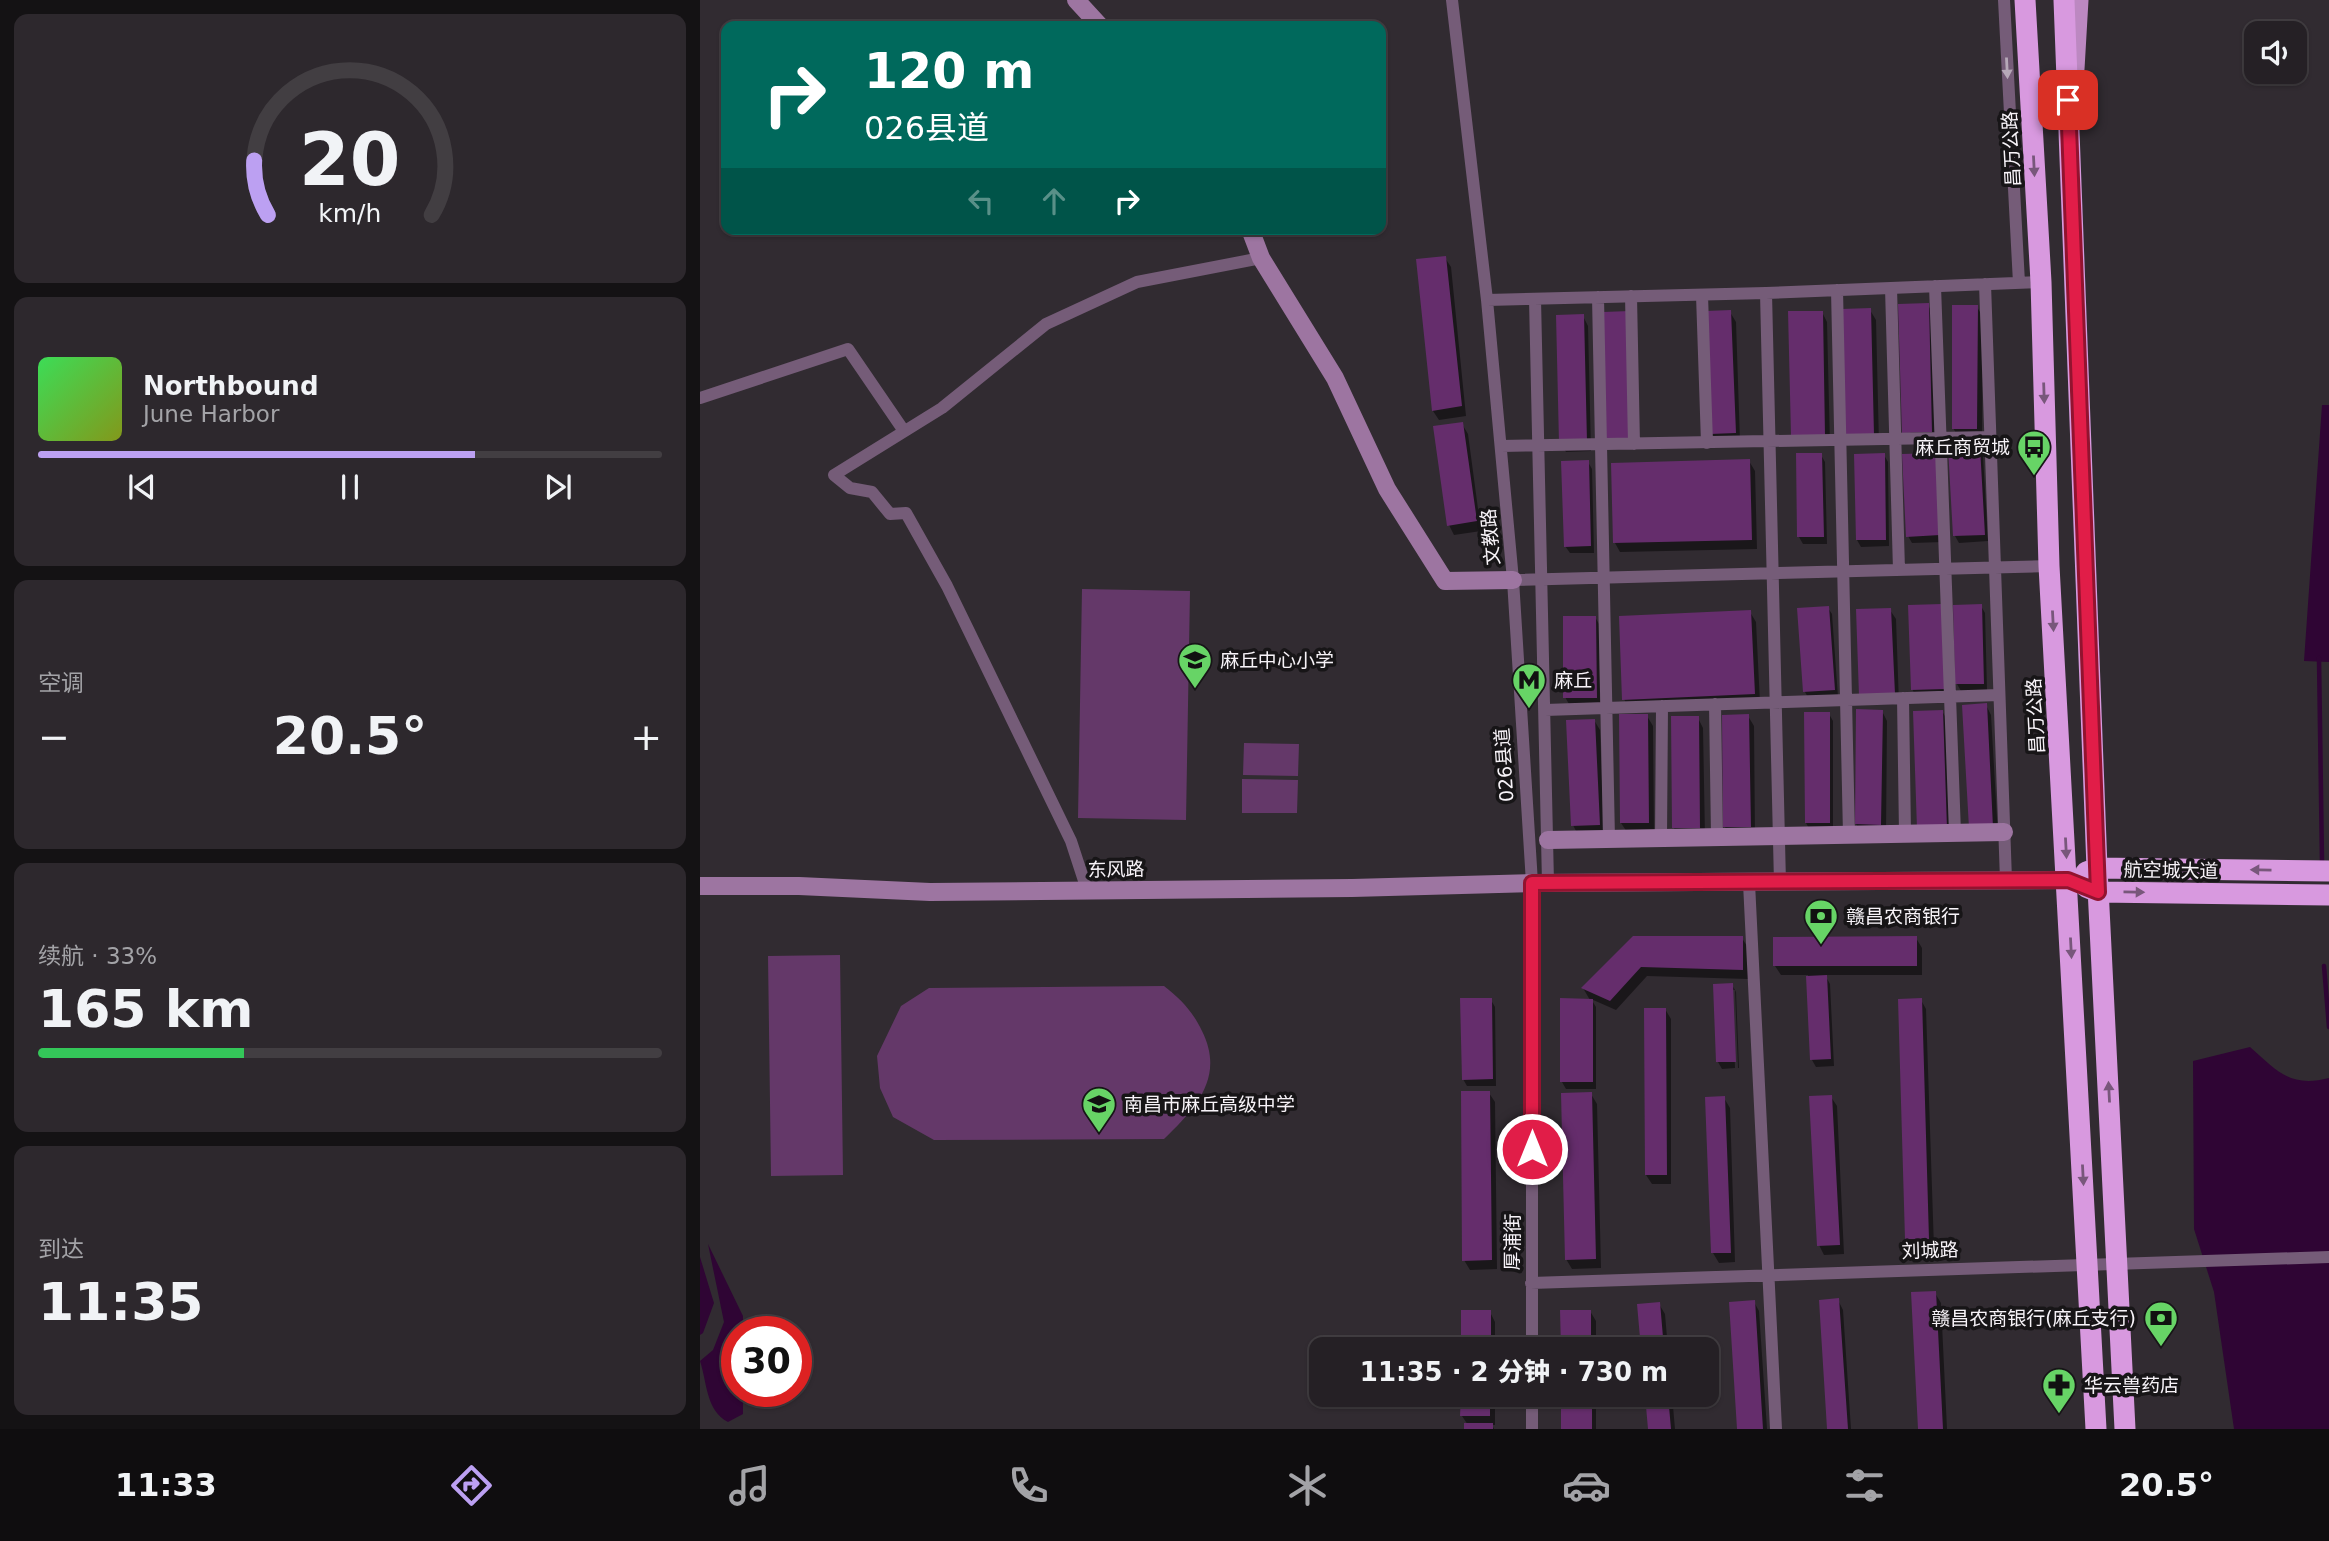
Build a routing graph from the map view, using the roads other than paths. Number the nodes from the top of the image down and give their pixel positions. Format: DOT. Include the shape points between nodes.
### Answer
graph roads {
  1 [pos="1076,0"];
  2 [pos="1452,0"];
  3 [pos="2004,0"];
  4 [pos="2025,0"];
  5 [pos="2064,0"];
  6 [pos="2079,0"];
  7 [pos="2088,0"];
  8 [pos="1095,21"];
  9 [pos="2074,77"];
  10 [pos="2070,150"];
  11 [pos="1252,235"];
  12 [pos="1261,258"];
  13 [pos="2030,282"];
  14 [pos="1985,284"];
  15 [pos="1935,286"];
  16 [pos="1891,288"];
  17 [pos="1837,290"];
  18 [pos="1766,293"];
  19 [pos="1702,295"];
  20 [pos="1631,296"];
  21 [pos="1598,297"];
  22 [pos="1535,299"];
  23 [pos="1487,300"];
  24 [pos="700,398"];
  25 [pos="904,431"];
  26 [pos="1990,437"];
  27 [pos="1941,438"];
  28 [pos="1895,439"];
  29 [pos="1840,440"];
  30 [pos="1770,441"];
  31 [pos="1707,443"];
  32 [pos="1601,444"];
  33 [pos="1634,444"];
  34 [pos="1501,446"];
  35 [pos="1539,446"];
  36 [pos="2049,566"];
  37 [pos="1995,568"];
  38 [pos="1945,569"];
  39 [pos="1899,570"];
  40 [pos="1843,572"];
  41 [pos="1774,574"];
  42 [pos="1604,578"];
  43 [pos="1542,579"];
  44 [pos="1513,580"];
  45 [pos="1999,695"];
  46 [pos="1950,697"];
  47 [pos="1903,698"];
  48 [pos="1846,700"];
  49 [pos="1776,702"];
  50 [pos="1715,704"];
  51 [pos="1662,706"];
  52 [pos="1607,708"];
  53 [pos="1545,710"];
  54 [pos="2004,832"];
  55 [pos="1955,833"];
  56 [pos="1905,834"];
  57 [pos="1849,835"];
  58 [pos="1779,836"];
  59 [pos="1717,837"];
  60 [pos="1661,838"];
  61 [pos="1609,839"];
  62 [pos="1548,840"];
  63 [pos="2097,867"];
  64 [pos="2329,871"];
  65 [pos="2006,880"];
  66 [pos="2068,880"];
  67 [pos="1540,883"];
  68 [pos="1749,883"];
  69 [pos="1780,883"];
  70 [pos="700,886"];
  71 [pos="1087,890"];
  72 [pos="2098,892"];
  73 [pos="2329,895"];
  74 [pos="2329,1257"];
  75 [pos="2117,1264"];
  76 [pos="2088,1265"];
  77 [pos="1769,1275"];
  78 [pos="1531,1283"];
  79 [pos="1532,1337"];
  80 [pos="1532,1407"];
  81 [pos="1532,1429"];
  82 [pos="1776,1429"];
  83 [pos="2096,1429"];
  84 [pos="2125,1429"];
  1 -- 8 [label="main road"];
  2 -- 23 [label="street, 文教路"];
  3 -- 13 [label="street, one-way"];
  4 -- 13 [label="highway, 昌万公路, one-way"];
  5 -- 10 [label="highway"];
  6 -- 9 [label="main road"];
  7 -- 9 [label="street"];
  9 -- 10 [label="main road"];
  10 -- 63 [label="highway"];
  11 -- 12 [label="main road"];
  12 -- 25 [label="street" via="1136,282 1046,324 942,408"];
  12 -- 44 [label="main road" via="1335,378 1387,489 1446,581"];
  13 -- 14 [label="street"];
  13 -- 36 [label="highway, 昌万公路, one-way"];
  14 -- 15 [label="street"];
  14 -- 26 [label="street"];
  15 -- 16 [label="street"];
  15 -- 27 [label="street"];
  16 -- 17 [label="street"];
  16 -- 28 [label="street"];
  17 -- 18 [label="street"];
  17 -- 29 [label="street"];
  18 -- 19 [label="street"];
  18 -- 30 [label="street"];
  19 -- 20 [label="street"];
  19 -- 31 [label="street"];
  20 -- 21 [label="street"];
  20 -- 33 [label="street"];
  21 -- 22 [label="street"];
  21 -- 32 [label="street"];
  22 -- 23 [label="street"];
  22 -- 35 [label="street"];
  23 -- 34 [label="street, 文教路"];
  24 -- 25 [label="street" via="848,349"];
  25 -- 71 [label="street" via="834,475 850,488 872,492 890,514 906,513 947,586 1065,829"];
  26 -- 27 [label="street"];
  26 -- 37 [label="street"];
  27 -- 28 [label="street"];
  27 -- 38 [label="street"];
  28 -- 29 [label="street"];
  28 -- 39 [label="street"];
  29 -- 30 [label="street"];
  29 -- 40 [label="street"];
  30 -- 31 [label="street"];
  30 -- 41 [label="street"];
  31 -- 33 [label="street"];
  32 -- 33 [label="street"];
  32 -- 35 [label="street"];
  32 -- 42 [label="street"];
  34 -- 35 [label="street"];
  34 -- 44 [label="street, 文教路"];
  35 -- 43 [label="street"];
  36 -- 37 [label="street, 文教路"];
  36 -- 66 [label="highway, 昌万公路, one-way"];
  37 -- 38 [label="street, 文教路"];
  37 -- 45 [label="street"];
  38 -- 39 [label="street, 文教路"];
  38 -- 46 [label="street"];
  39 -- 40 [label="street, 文教路"];
  40 -- 41 [label="street, 文教路"];
  40 -- 48 [label="street"];
  41 -- 42 [label="street, 文教路"];
  41 -- 49 [label="street"];
  42 -- 43 [label="street, 文教路"];
  42 -- 52 [label="street"];
  43 -- 44 [label="street, 文教路"];
  43 -- 53 [label="street"];
  44 -- 67 [label="street, 026县道"];
  45 -- 46 [label="street"];
  45 -- 54 [label="street"];
  46 -- 47 [label="street"];
  46 -- 55 [label="street"];
  47 -- 48 [label="street"];
  47 -- 56 [label="street"];
  48 -- 49 [label="street"];
  48 -- 57 [label="street"];
  49 -- 50 [label="street"];
  49 -- 58 [label="street"];
  50 -- 51 [label="street"];
  50 -- 59 [label="street"];
  51 -- 52 [label="street"];
  51 -- 60 [label="street"];
  52 -- 53 [label="street"];
  52 -- 61 [label="street"];
  53 -- 62 [label="street"];
  54 -- 55 [label="main road"];
  54 -- 65 [label="street"];
  55 -- 56 [label="main road"];
  56 -- 57 [label="main road"];
  57 -- 58 [label="main road"];
  58 -- 59 [label="main road"];
  58 -- 69 [label="street"];
  59 -- 60 [label="main road"];
  60 -- 61 [label="main road"];
  61 -- 62 [label="main road"];
  62 -- 67 [label="street"];
  64 -- 63 [label="highway, 航空城大道, one-way"];
  63 -- 66 [label="highway, 航空城大道"];
  63 -- 72 [label="highway"];
  65 -- 66 [label="main road"];
  65 -- 69 [label="main road"];
  66 -- 72 [label="highway, 航空城大道"];
  66 -- 76 [label="highway, 昌万公路, one-way"];
  67 -- 68 [label="main road"];
  67 -- 71 [label="main road, 东风路"];
  67 -- 78 [label="street, 厚浦街"];
  68 -- 69 [label="main road"];
  68 -- 77 [label="street"];
  70 -- 71 [label="main road, 东风路" via="930,892"];
  72 -- 73 [label="highway, 航空城大道, one-way"];
  75 -- 72 [label="highway, one-way"];
  74 -- 75 [label="street, 刘城路"];
  75 -- 76 [label="street, 刘城路"];
  75 -- 84 [label="highway"];
  76 -- 77 [label="street, 刘城路"];
  76 -- 83 [label="highway, 昌万公路"];
  77 -- 78 [label="street, 刘城路"];
  77 -- 82 [label="street"];
  78 -- 79 [label="street, 厚浦街"];
  80 -- 81 [label="street"];
}
